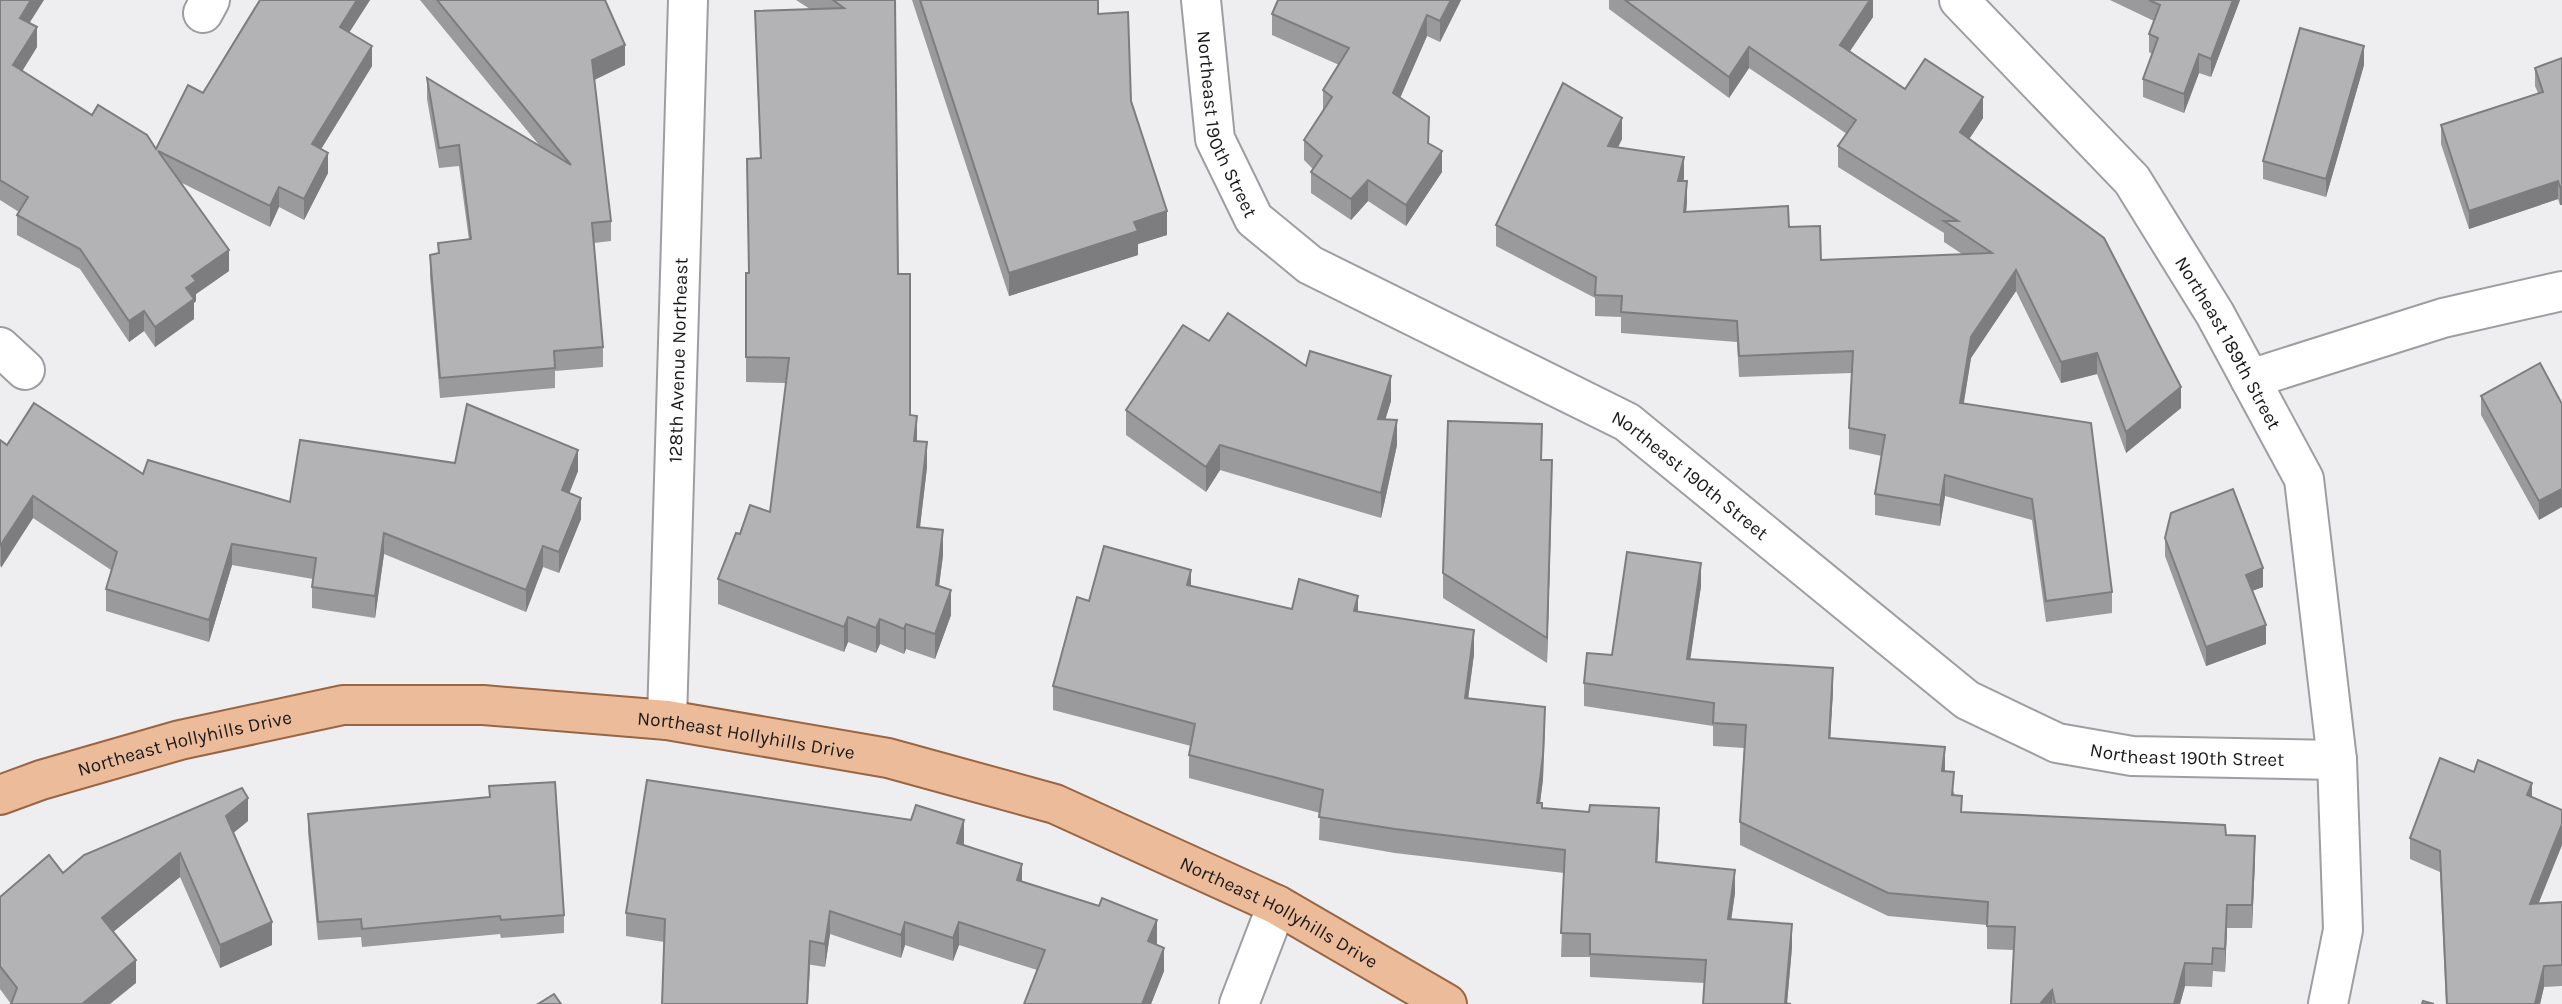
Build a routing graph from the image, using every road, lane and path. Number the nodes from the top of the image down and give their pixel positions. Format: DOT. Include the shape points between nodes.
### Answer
graph roads {
  1 [pos="688,0"];
  2 [pos="1201,0"];
  3 [pos="1959,0"];
  4 [pos="2562,291"];
  5 [pos="2250,379"];
  6 [pos="667,720"];
  7 [pos="2337,760"];
  8 [pos="0,795"];
  9 [pos="1277,905"];
  10 [pos="1239,1004"];
  11 [pos="1447,1004"];
  12 [pos="2328,1004"];
  1 -- 6 [label="street, 128th Avenue Northeast"];
  2 -- 7 [label="street, Northeast 190th Street" via="1215,139 1254,219 1310,265 1627,422 1967,700 2057,743 2132,756"];
  3 -- 5 [label="street, Northeast 189th Street" via="2132,180"];
  4 -- 5 [label="street" via="2443,318"];
  5 -- 7 [label="street, Northeast 189th Street" via="2304,479"];
  6 -- 8 [label="main road, Northeast Hollyhills Drive" via="483,705 343,705 180,740"];
  6 -- 9 [label="main road, Northeast Hollyhills Drive" via="888,758 1055,804"];
  7 -- 12 [label="street, Northeast 189th Street" via="2343,930"];
  9 -- 10 [label="street"];
  9 -- 11 [label="main road, Northeast Hollyhills Drive"];
}
